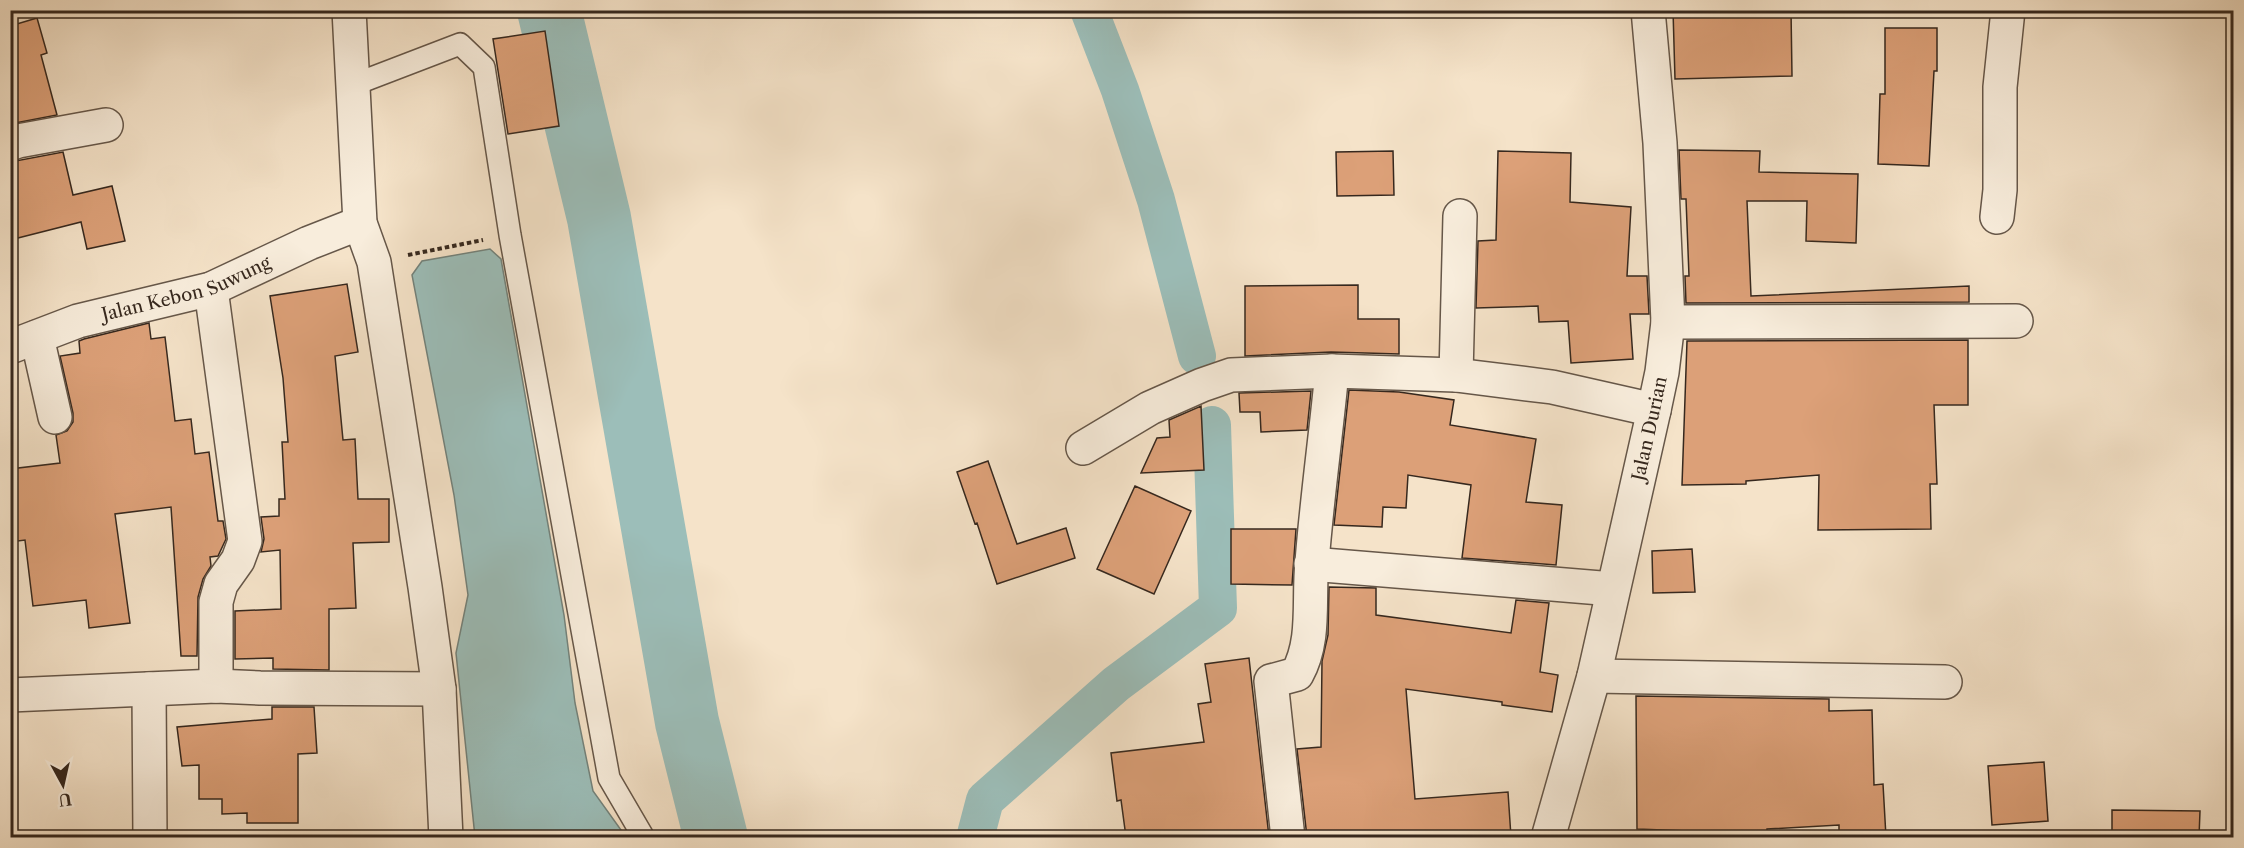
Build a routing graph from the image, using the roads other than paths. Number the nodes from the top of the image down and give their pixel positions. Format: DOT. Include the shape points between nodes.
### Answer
graph roads {
  1 [pos="349,10"];
  2 [pos="1648,10"];
  3 [pos="2008,10"];
  4 [pos="353,85"];
  5 [pos="106,125"];
  6 [pos="10,144"];
  7 [pos="1460,216"];
  8 [pos="1996,217"];
  9 [pos="360,223"];
  10 [pos="211,289"];
  11 [pos="2016,321"];
  12 [pos="1668,322"];
  13 [pos="24,342"];
  14 [pos="1332,371"];
  15 [pos="1456,375"];
  16 [pos="1654,410"];
  17 [pos="55,417"];
  18 [pos="1083,448"];
  19 [pos="1311,564"];
  20 [pos="1612,589"];
  21 [pos="1594,676"];
  22 [pos="1945,682"];
  23 [pos="216,686"];
  24 [pos="439,688"];
  25 [pos="149,689"];
  26 [pos="10,695"];
  27 [pos="150,837"];
  28 [pos="446,837"];
  29 [pos="644,837"];
  30 [pos="1288,837"];
  31 [pos="1548,837"];
  1 -- 4 [label="street"];
  2 -- 12 [label="street, Jalan Durian" via="1660,143"];
  3 -- 8 [label="street" via="2000,87 2000,190"];
  4 -- 9 [label="street"];
  4 -- 29 [label="lane" via="460,44 484,68 510,234 609,778"];
  5 -- 6 [label="street"];
  7 -- 15 [label="street"];
  9 -- 10 [label="street, Jalan Kebon Suwung"];
  9 -- 24 [label="street" via="374,262"];
  10 -- 13 [label="street, Jalan Kebon Suwung" via="78,321"];
  10 -- 23 [label="street" via="245,542 221,584 216,602"];
  11 -- 12 [label="street"];
  12 -- 16 [label="street, Jalan Durian"];
  13 -- 17 [label="street"];
  14 -- 15 [label="street"];
  14 -- 18 [label="street" via="1231,375 1150,408"];
  14 -- 19 [label="street"];
  15 -- 16 [label="street" via="1552,387"];
  16 -- 20 [label="street, Jalan Durian"];
  19 -- 20 [label="street"];
  19 -- 30 [label="street" via="1305,660 1297,674 1271,681"];
  20 -- 21 [label="street, Jalan Durian"];
  21 -- 22 [label="street"];
  21 -- 31 [label="street, Jalan Durian"];
  23 -- 24 [label="street"];
  23 -- 25 [label="street"];
  24 -- 28 [label="street"];
  25 -- 26 [label="street"];
  25 -- 27 [label="street"];
}
